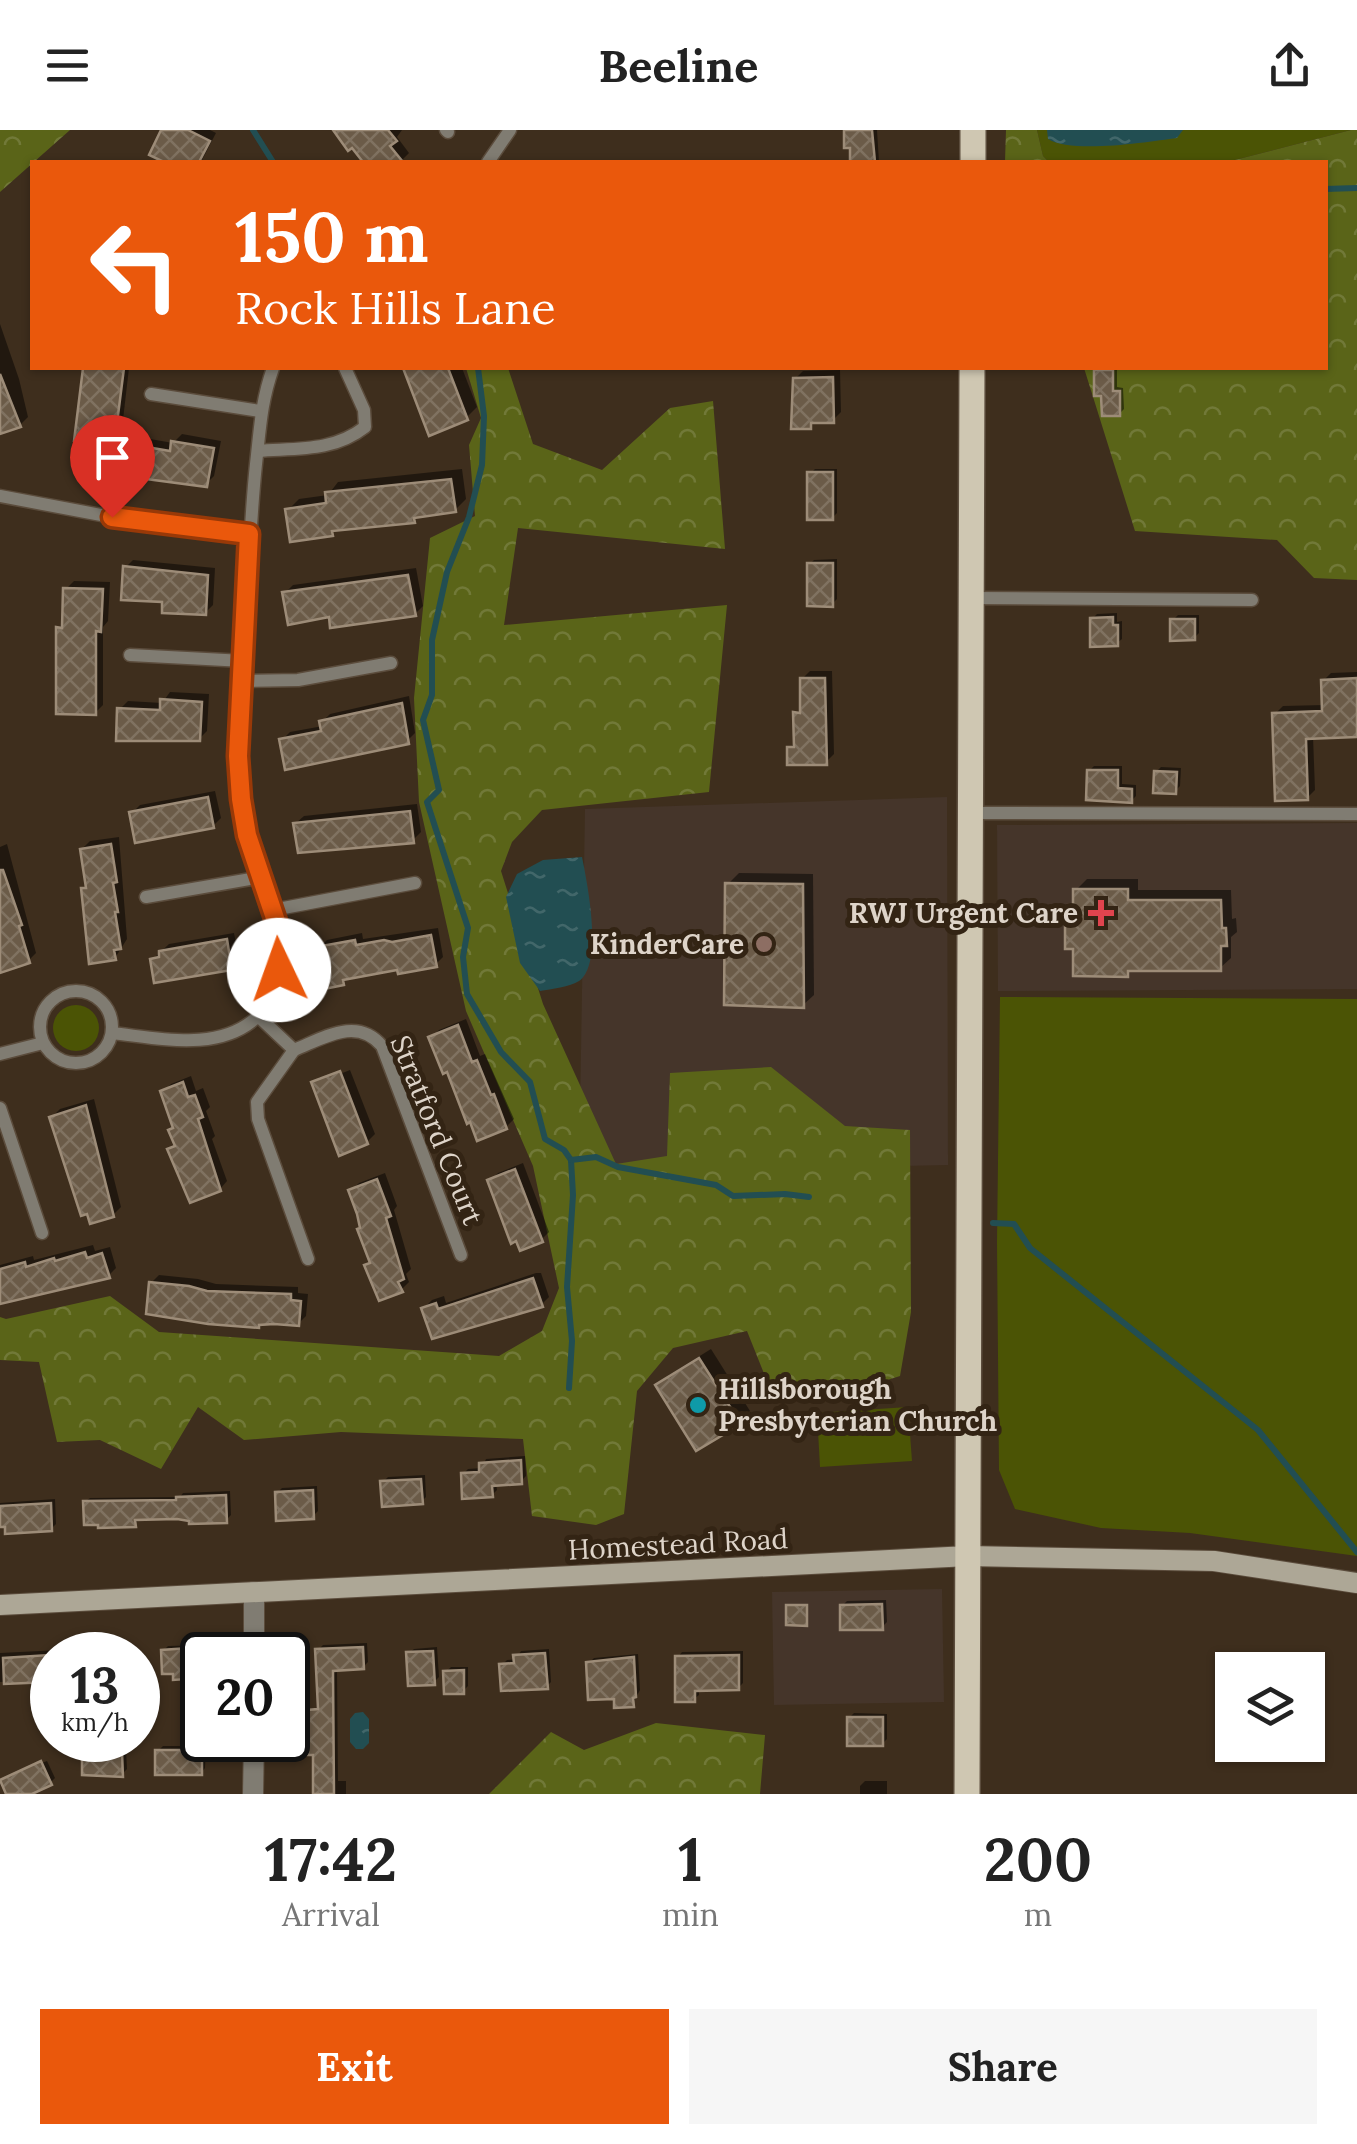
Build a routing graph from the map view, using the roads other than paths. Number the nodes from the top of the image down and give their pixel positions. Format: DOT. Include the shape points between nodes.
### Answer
graph roads {
  1 [pos="510,130"];
  2 [pos="973,130"];
  3 [pos="489,160"];
  4 [pos="973,160"];
  5 [pos="272,370"];
  6 [pos="346,370"];
  7 [pos="972,370"];
  8 [pos="152,394"];
  9 [pos="260,411"];
  10 [pos="258,451"];
  11 [pos="1,499"];
  12 [pos="249,534"];
  13 [pos="972,598"];
  14 [pos="1252,600"];
  15 [pos="130,655"];
  16 [pos="244,661"];
  17 [pos="391,662"];
  18 [pos="243,681"];
  19 [pos="970,813"];
  20 [pos="1357,814"];
  21 [pos="262,877"];
  22 [pos="415,884"];
  23 [pos="146,897"];
  24 [pos="273,910"];
  25 [pos="258,1016"];
  26 [pos="112,1033"];
  27 [pos="43,1043"];
  28 [pos="294,1050"];
  29 [pos="0,1054"];
  30 [pos="0,1108"];
  31 [pos="42,1233"];
  32 [pos="461,1255"];
  33 [pos="308,1259"];
  34 [pos="968,1556"];
  35 [pos="1357,1583"];
  36 [pos="254,1592"];
  37 [pos="0,1605"];
  38 [pos="254,1632"];
  39 [pos="254,1762"];
  40 [pos="253,1794"];
  41 [pos="967,1794"];
  1 -- 3 [label="lane"];
  2 -- 4 [label="main road"];
  5 -- 9 [label="lane"];
  6 -- 10 [label="lane" via="365,427 348,440 310,450"];
  7 -- 13 [label="main road"];
  8 -- 9 [label="lane"];
  9 -- 10 [label="lane"];
  10 -- 12 [label="lane"];
  11 -- 12 [label="lane"];
  12 -- 16 [label="lane"];
  13 -- 14 [label="lane"];
  13 -- 19 [label="main road"];
  15 -- 16 [label="lane"];
  16 -- 18 [label="lane"];
  17 -- 18 [label="lane" via="298,680"];
  18 -- 21 [label="lane" via="241,799"];
  19 -- 20 [label="lane"];
  19 -- 34 [label="main road"];
  21 -- 23 [label="lane"];
  21 -- 24 [label="lane"];
  22 -- 24 [label="lane"];
  24 -- 25 [label="lane" via="279,970"];
  25 -- 26 [label="lane" via="208,1040"];
  25 -- 28 [label="lane"];
  26 -- 27 [label="lane" via="102,1054 81,1064 58,1060"];
  26 -- 27 [label="lane" via="108,1009 77,990 45,1007"];
  27 -- 29 [label="lane"];
  28 -- 32 [label="lane, Stratford Court" via="358,1030 382,1046"];
  28 -- 33 [label="lane" via="257,1102 258,1119"];
  30 -- 31 [label="lane"];
  34 -- 35 [label="street, Homestead Road" via="1214,1561"];
  34 -- 36 [label="street, Homestead Road"];
  34 -- 41 [label="main road"];
  36 -- 37 [label="street, Homestead Road"];
  36 -- 38 [label="street"];
  39 -- 40 [label="street"];
}
